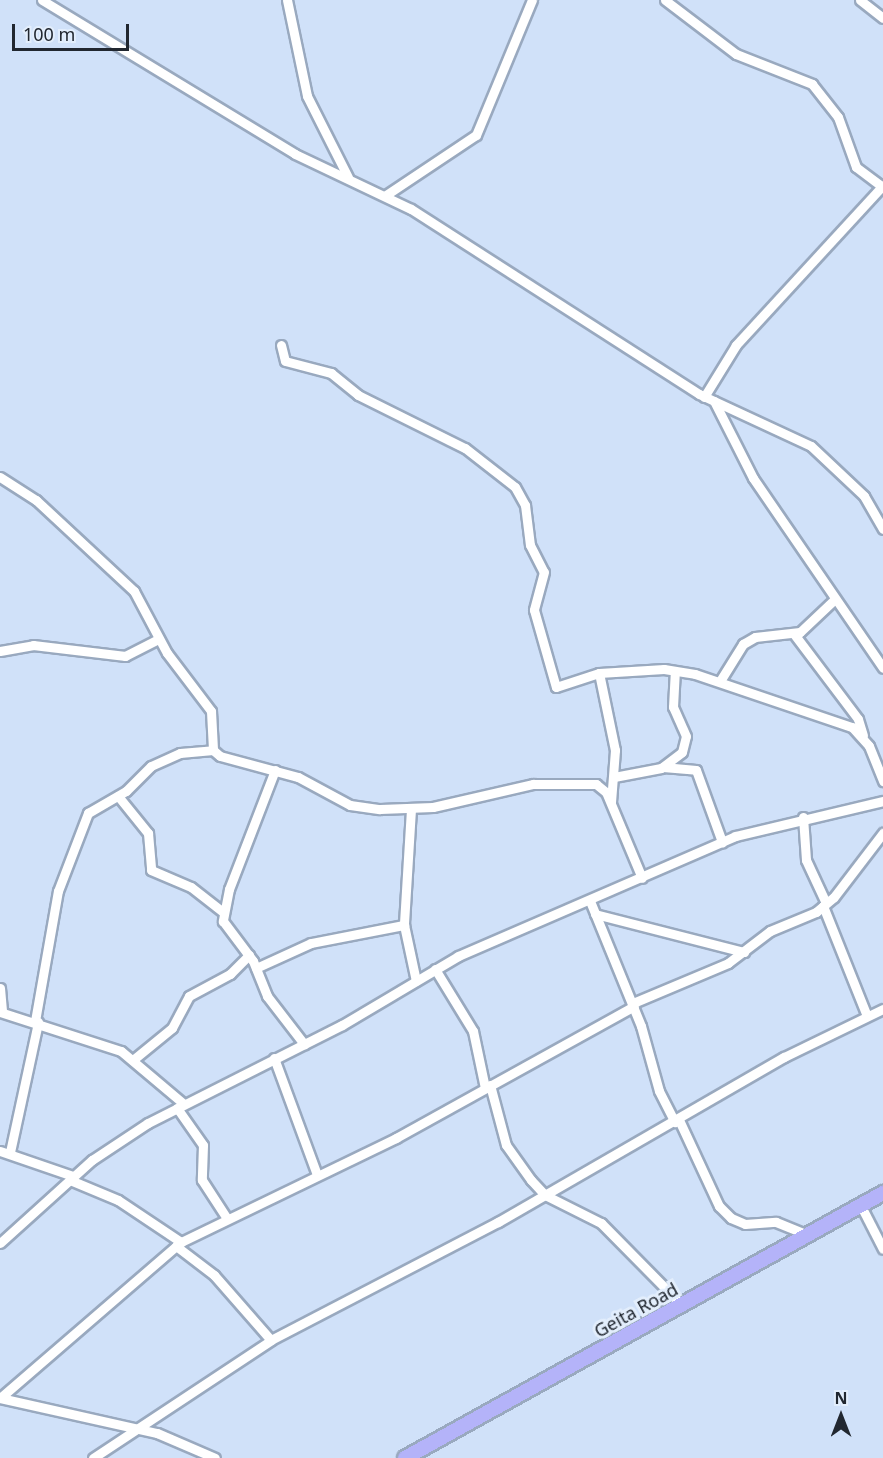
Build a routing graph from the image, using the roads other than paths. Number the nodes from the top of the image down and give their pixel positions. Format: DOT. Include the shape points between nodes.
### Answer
graph roads {
  1 [pos="42,0"];
  2 [pos="287,0"];
  3 [pos="532,0"];
  4 [pos="665,0"];
  5 [pos="860,0"];
  6 [pos="883,18"];
  7 [pos="348,177"];
  8 [pos="883,187"];
  9 [pos="386,195"];
  10 [pos="281,345"];
  11 [pos="704,396"];
  12 [pos="714,401"];
  13 [pos="0,477"];
  14 [pos="883,529"];
  15 [pos="835,599"];
  16 [pos="794,634"];
  17 [pos="159,639"];
  18 [pos="0,651"];
  19 [pos="883,668"];
  20 [pos="675,671"];
  21 [pos="600,673"];
  22 [pos="720,681"];
  23 [pos="865,740"];
  24 [pos="213,750"];
  25 [pos="661,768"];
  26 [pos="275,770"];
  27 [pos="614,777"];
  28 [pos="883,781"];
  29 [pos="118,796"];
  30 [pos="883,801"];
  31 [pos="610,804"];
  32 [pos="411,809"];
  33 [pos="803,817"];
  34 [pos="882,836"];
  35 [pos="722,842"];
  36 [pos="642,878"];
  37 [pos="590,901"];
  38 [pos="825,904"];
  39 [pos="223,912"];
  40 [pos="596,914"];
  41 [pos="404,925"];
  42 [pos="744,952"];
  43 [pos="249,955"];
  44 [pos="256,968"];
  45 [pos="435,969"];
  46 [pos="416,981"];
  47 [pos="0,988"];
  48 [pos="634,1004"];
  49 [pos="883,1008"];
  50 [pos="1,1012"];
  51 [pos="867,1016"];
  52 [pos="36,1021"];
  53 [pos="304,1044"];
  54 [pos="274,1058"];
  55 [pos="134,1059"];
  56 [pos="487,1086"];
  57 [pos="180,1106"];
  58 [pos="677,1121"];
  59 [pos="5,1152"];
  60 [pos="316,1175"];
  61 [pos="72,1178"];
  62 [pos="883,1193"];
  63 [pos="545,1195"];
  64 [pos="861,1206"];
  65 [pos="226,1217"];
  66 [pos="809,1235"];
  67 [pos="0,1243"];
  68 [pos="179,1244"];
  69 [pos="883,1249"];
  70 [pos="682,1305"];
  71 [pos="271,1340"];
  72 [pos="0,1398"];
  73 [pos="137,1427"];
  74 [pos="93,1458"];
  75 [pos="215,1458"];
  76 [pos="405,1458"];
  1 -- 7 [label="street" via="295,154"];
  2 -- 7 [label="street" via="307,96"];
  3 -- 9 [label="street" via="476,135"];
  4 -- 8 [label="street" via="736,54 812,84 838,117 856,167"];
  5 -- 6 [label="street"];
  7 -- 9 [label="street"];
  8 -- 11 [label="street" via="736,345"];
  9 -- 11 [label="street"];
  10 -- 21 [label="street" via="285,361 331,373 358,395 465,448 515,488 525,505 530,545 544,572 534,610 552,681 567,687"];
  11 -- 12 [label="street"];
  12 -- 14 [label="street" via="811,446 857,488"];
  12 -- 15 [label="street" via="753,478"];
  13 -- 17 [label="street" via="36,500 128,585"];
  15 -- 16 [label="street" via="815,622"];
  15 -- 19 [label="street"];
  16 -- 22 [label="street" via="755,637 743,644"];
  16 -- 23 [label="street" via="858,719"];
  17 -- 18 [label="street" via="125,656 33,645"];
  17 -- 24 [label="street" via="211,711"];
  20 -- 21 [label="street"];
  20 -- 22 [label="street"];
  20 -- 25 [label="street" via="674,707 686,744"];
  21 -- 27 [label="street" via="611,719"];
  22 -- 23 [label="street" via="852,727"];
  23 -- 28 [label="street"];
  24 -- 26 [label="street" via="230,760"];
  24 -- 29 [label="street" via="180,753 151,766"];
  25 -- 27 [label="street"];
  25 -- 35 [label="street" via="696,770"];
  26 -- 32 [label="street" via="350,805"];
  26 -- 39 [label="street"];
  27 -- 31 [label="street"];
  29 -- 39 [label="street" via="148,833 151,870 191,887"];
  29 -- 52 [label="street" via="88,813 64,876"];
  30 -- 33 [label="street"];
  31 -- 32 [label="street" via="602,787 583,781 533,784"];
  31 -- 36 [label="street"];
  32 -- 41 [label="street"];
  33 -- 35 [label="street"];
  33 -- 38 [label="street" via="806,860"];
  34 -- 38 [label="street"];
  35 -- 36 [label="street"];
  36 -- 37 [label="street"];
  37 -- 40 [label="street"];
  37 -- 45 [label="street"];
  38 -- 42 [label="street" via="770,931"];
  38 -- 51 [label="street"];
  39 -- 43 [label="street" via="225,928"];
  40 -- 42 [label="street"];
  40 -- 48 [label="street"];
  41 -- 44 [label="street" via="311,943"];
  41 -- 46 [label="street"];
  42 -- 48 [label="street"];
  43 -- 44 [label="street"];
  43 -- 55 [label="street" via="230,974 189,996 172,1028"];
  44 -- 53 [label="street" via="267,996"];
  45 -- 46 [label="street"];
  45 -- 56 [label="street" via="473,1031"];
  46 -- 53 [label="street"];
  47 -- 50 [label="street"];
  48 -- 56 [label="street"];
  48 -- 58 [label="street" via="655,1082"];
  49 -- 51 [label="street"];
  50 -- 52 [label="street"];
  51 -- 58 [label="street" via="784,1057"];
  52 -- 55 [label="street"];
  52 -- 59 [label="street"];
  53 -- 54 [label="street"];
  54 -- 57 [label="street"];
  54 -- 60 [label="street"];
  55 -- 57 [label="street"];
  56 -- 60 [label="street"];
  56 -- 63 [label="street" via="506,1145"];
  57 -- 61 [label="street" via="116,1143"];
  57 -- 65 [label="street" via="203,1145 202,1180"];
  58 -- 63 [label="street"];
  58 -- 66 [label="street" via="719,1206 731,1218 745,1224 776,1222"];
  59 -- 61 [label="street"];
  60 -- 65 [label="street"];
  61 -- 67 [label="street"];
  61 -- 68 [label="street" via="127,1205"];
  62 -- 64 [label="highway, Geita Road"];
  63 -- 70 [label="street" via="601,1223"];
  63 -- 71 [label="street"];
  64 -- 66 [label="highway, Geita Road"];
  64 -- 69 [label="street"];
  65 -- 68 [label="street"];
  66 -- 70 [label="highway, Geita Road"];
  68 -- 71 [label="street" via="214,1275"];
  68 -- 72 [label="street"];
  70 -- 76 [label="highway, Geita Road"];
  71 -- 73 [label="street"];
  72 -- 73 [label="street"];
  73 -- 74 [label="street"];
  73 -- 75 [label="street"];
}
